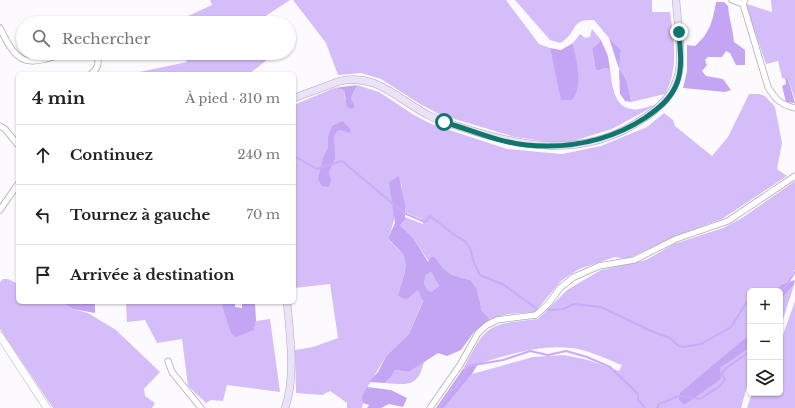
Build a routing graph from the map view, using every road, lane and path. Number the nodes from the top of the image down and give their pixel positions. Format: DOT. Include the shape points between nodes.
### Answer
graph roads {
  1 [pos="676,0"];
  2 [pos="732,0"];
  3 [pos="744,2"];
  4 [pos="0,28"];
  5 [pos="16,54"];
  6 [pos="24,60"];
  7 [pos="42,60"];
  8 [pos="99,60"];
  9 [pos="94,72"];
  10 [pos="296,97"];
  11 [pos="795,108"];
  12 [pos="0,126"];
  13 [pos="16,143"];
  14 [pos="795,176"];
  15 [pos="16,187"];
  16 [pos="0,210"];
  17 [pos="287,304"];
  18 [pos="0,336"];
  19 [pos="168,361"];
  20 [pos="47,408"];
  21 [pos="201,408"];
  22 [pos="285,408"];
  23 [pos="430,408"];
  1 -- 10 [label="main road" via="681,59 680,72 673,92 651,114 603,140 560,147 524,145 503,140 430,116 384,87 363,80 340,81"];
  2 -- 3 [label="street"];
  3 -- 11 [label="street" via="768,87 774,97 784,105"];
  4 -- 5 [label="street" via="10,49"];
  6 -- 7 [label="street"];
  8 -- 9 [label="street"];
  12 -- 13 [label="street"];
  14 -- 23 [label="street" via="728,221 676,239 634,260 599,266 574,277 560,288 536,315 497,320 487,325 478,333 460,365"];
  15 -- 16 [label="street"];
  17 -- 22 [label="main road" via="290,390"];
  18 -- 20 [label="street"];
  19 -- 21 [label="street" via="172,372"];
}
